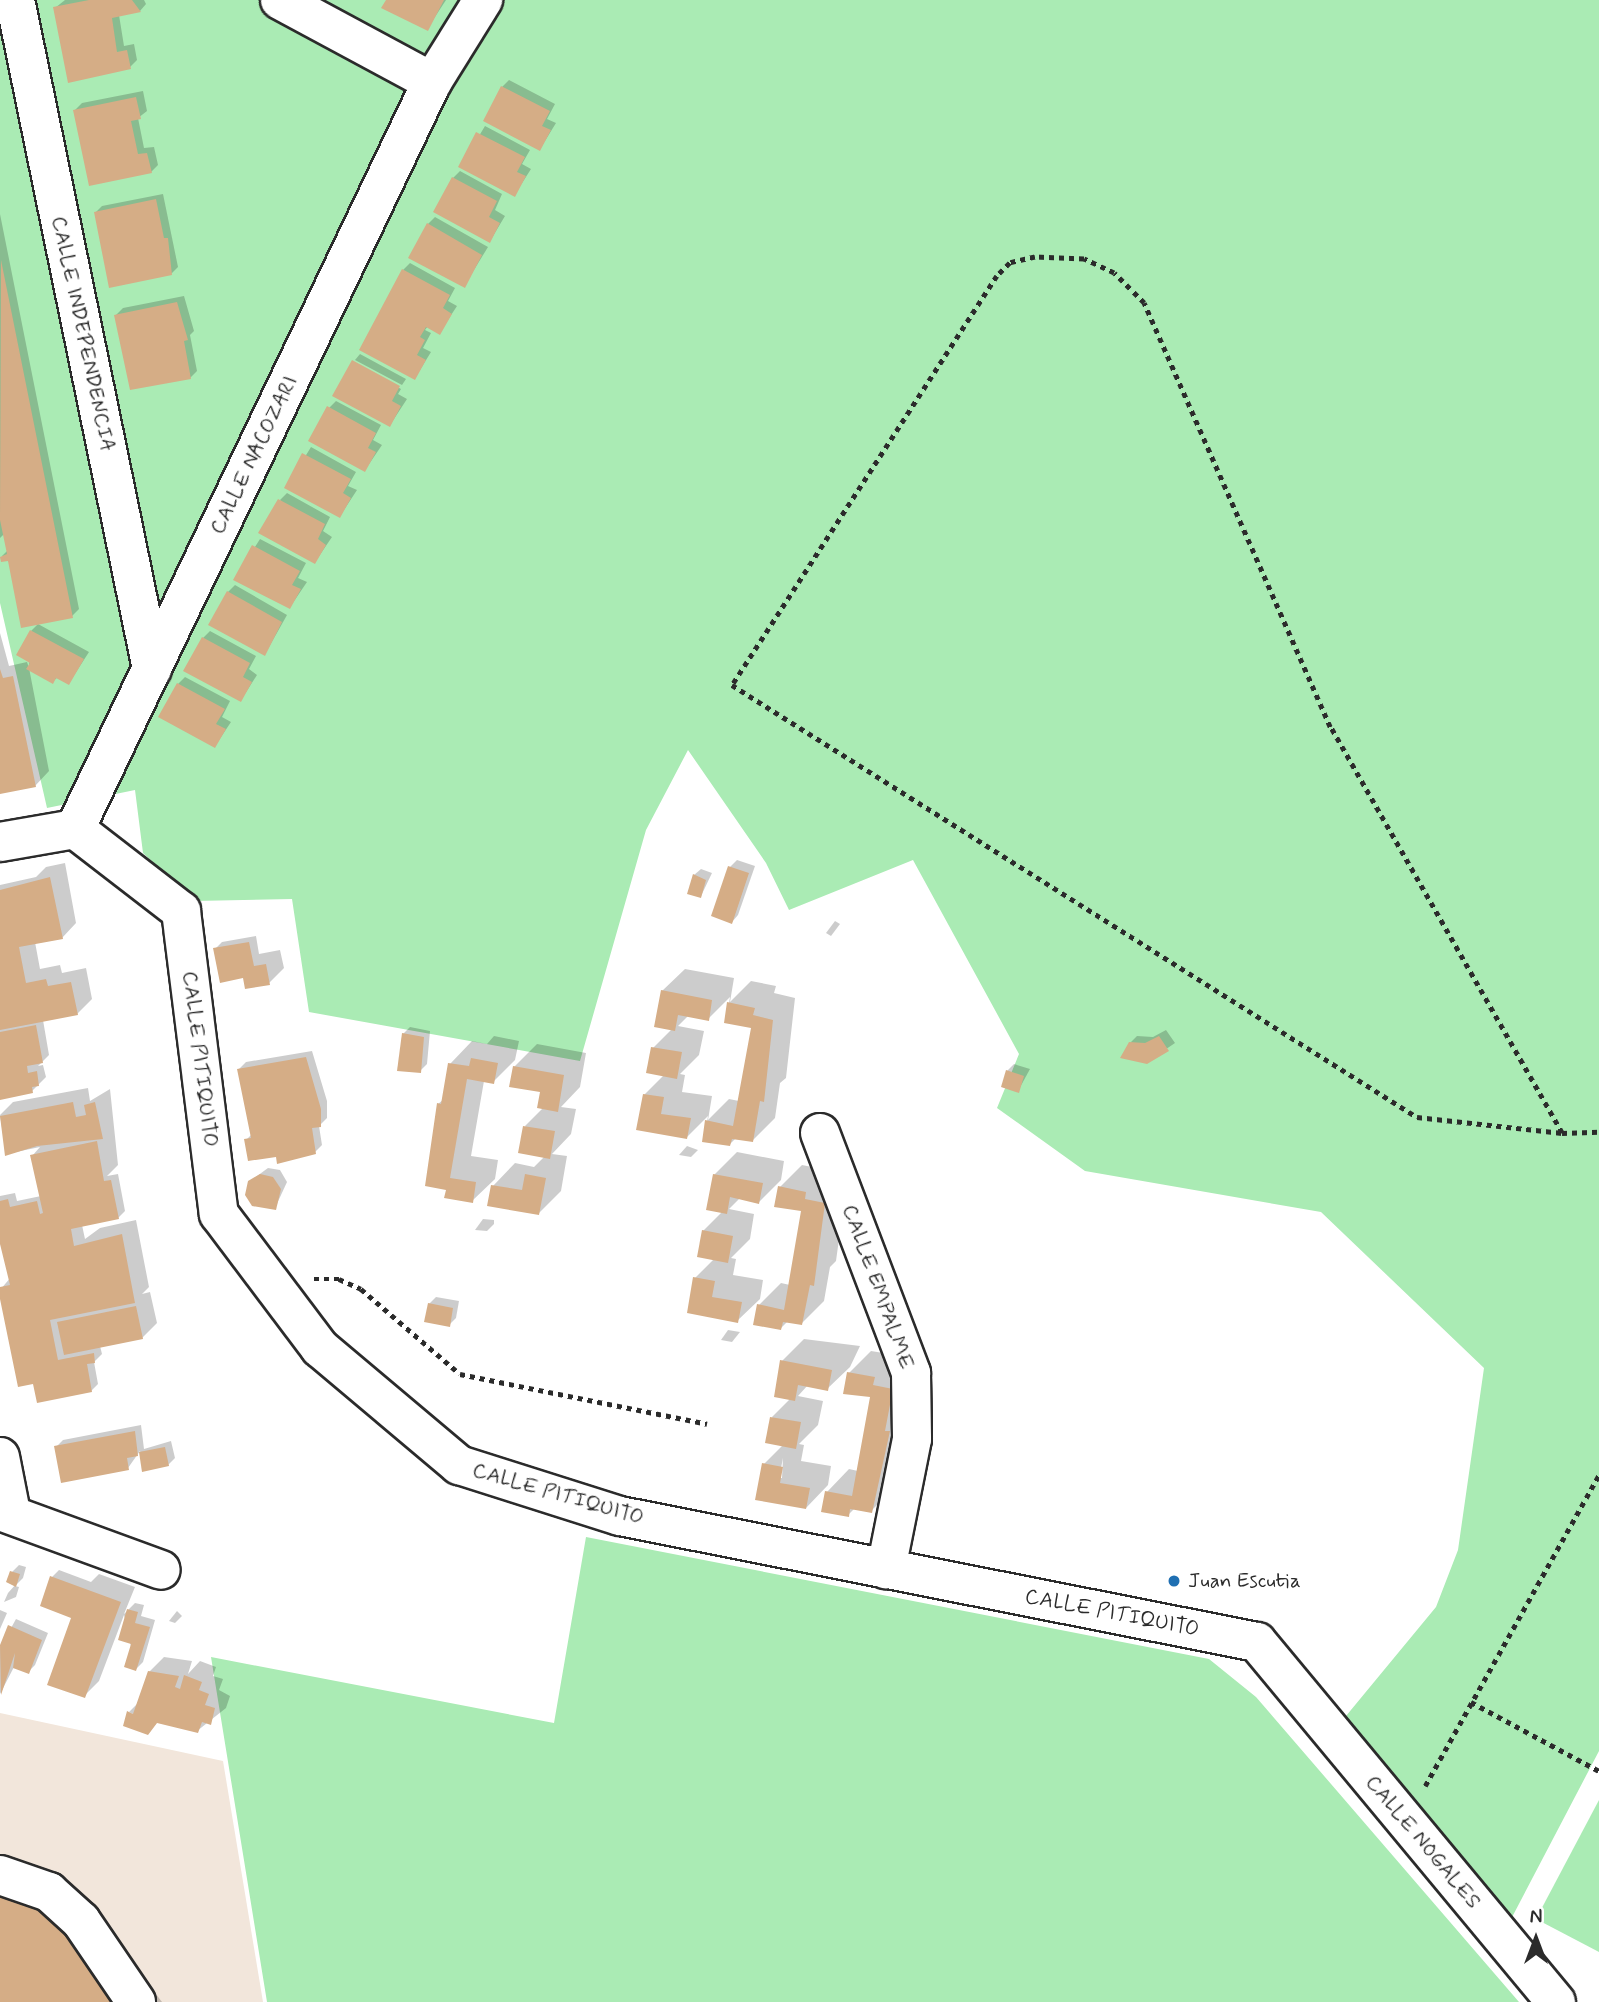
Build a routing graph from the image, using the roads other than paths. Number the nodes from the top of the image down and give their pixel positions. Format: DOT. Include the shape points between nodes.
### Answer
graph roads {
  1 [pos="15,0"];
  2 [pos="280,0"];
  3 [pos="483,0"];
  4 [pos="432,82"];
  5 [pos="152,669"];
  6 [pos="75,829"];
  7 [pos="0,842"];
  8 [pos="820,1133"];
  9 [pos="0,1457"];
  10 [pos="6,1512"];
  11 [pos="886,1569"];
  12 [pos="161,1570"];
  13 [pos="1317,1713"];
  14 [pos="0,1875"];
  15 [pos="136,2002"];
  16 [pos="1556,2002"];
  1 -- 5 [label="street, CALLE INDEPENDENCIA"];
  2 -- 4 [label="street"];
  3 -- 4 [label="street, CALLE NACOZARI"];
  4 -- 5 [label="street, CALLE NACOZARI"];
  5 -- 6 [label="street, CALLE NACOZARI"];
  6 -- 7 [label="street"];
  6 -- 11 [label="street, CALLE PITIQUITO" via="181,911 219,1214 320,1348 459,1465 620,1516"];
  8 -- 11 [label="street, CALLE EMPALME" via="911,1373 912,1439"];
  9 -- 10 [label="street"];
  10 -- 12 [label="street"];
  11 -- 13 [label="street, CALLE PITIQUITO" via="1257,1642"];
  13 -- 16 [label="street, CALLE NOGALES"];
  14 -- 15 [label="street" via="49,1892 65,1906 81,1921"];
}
